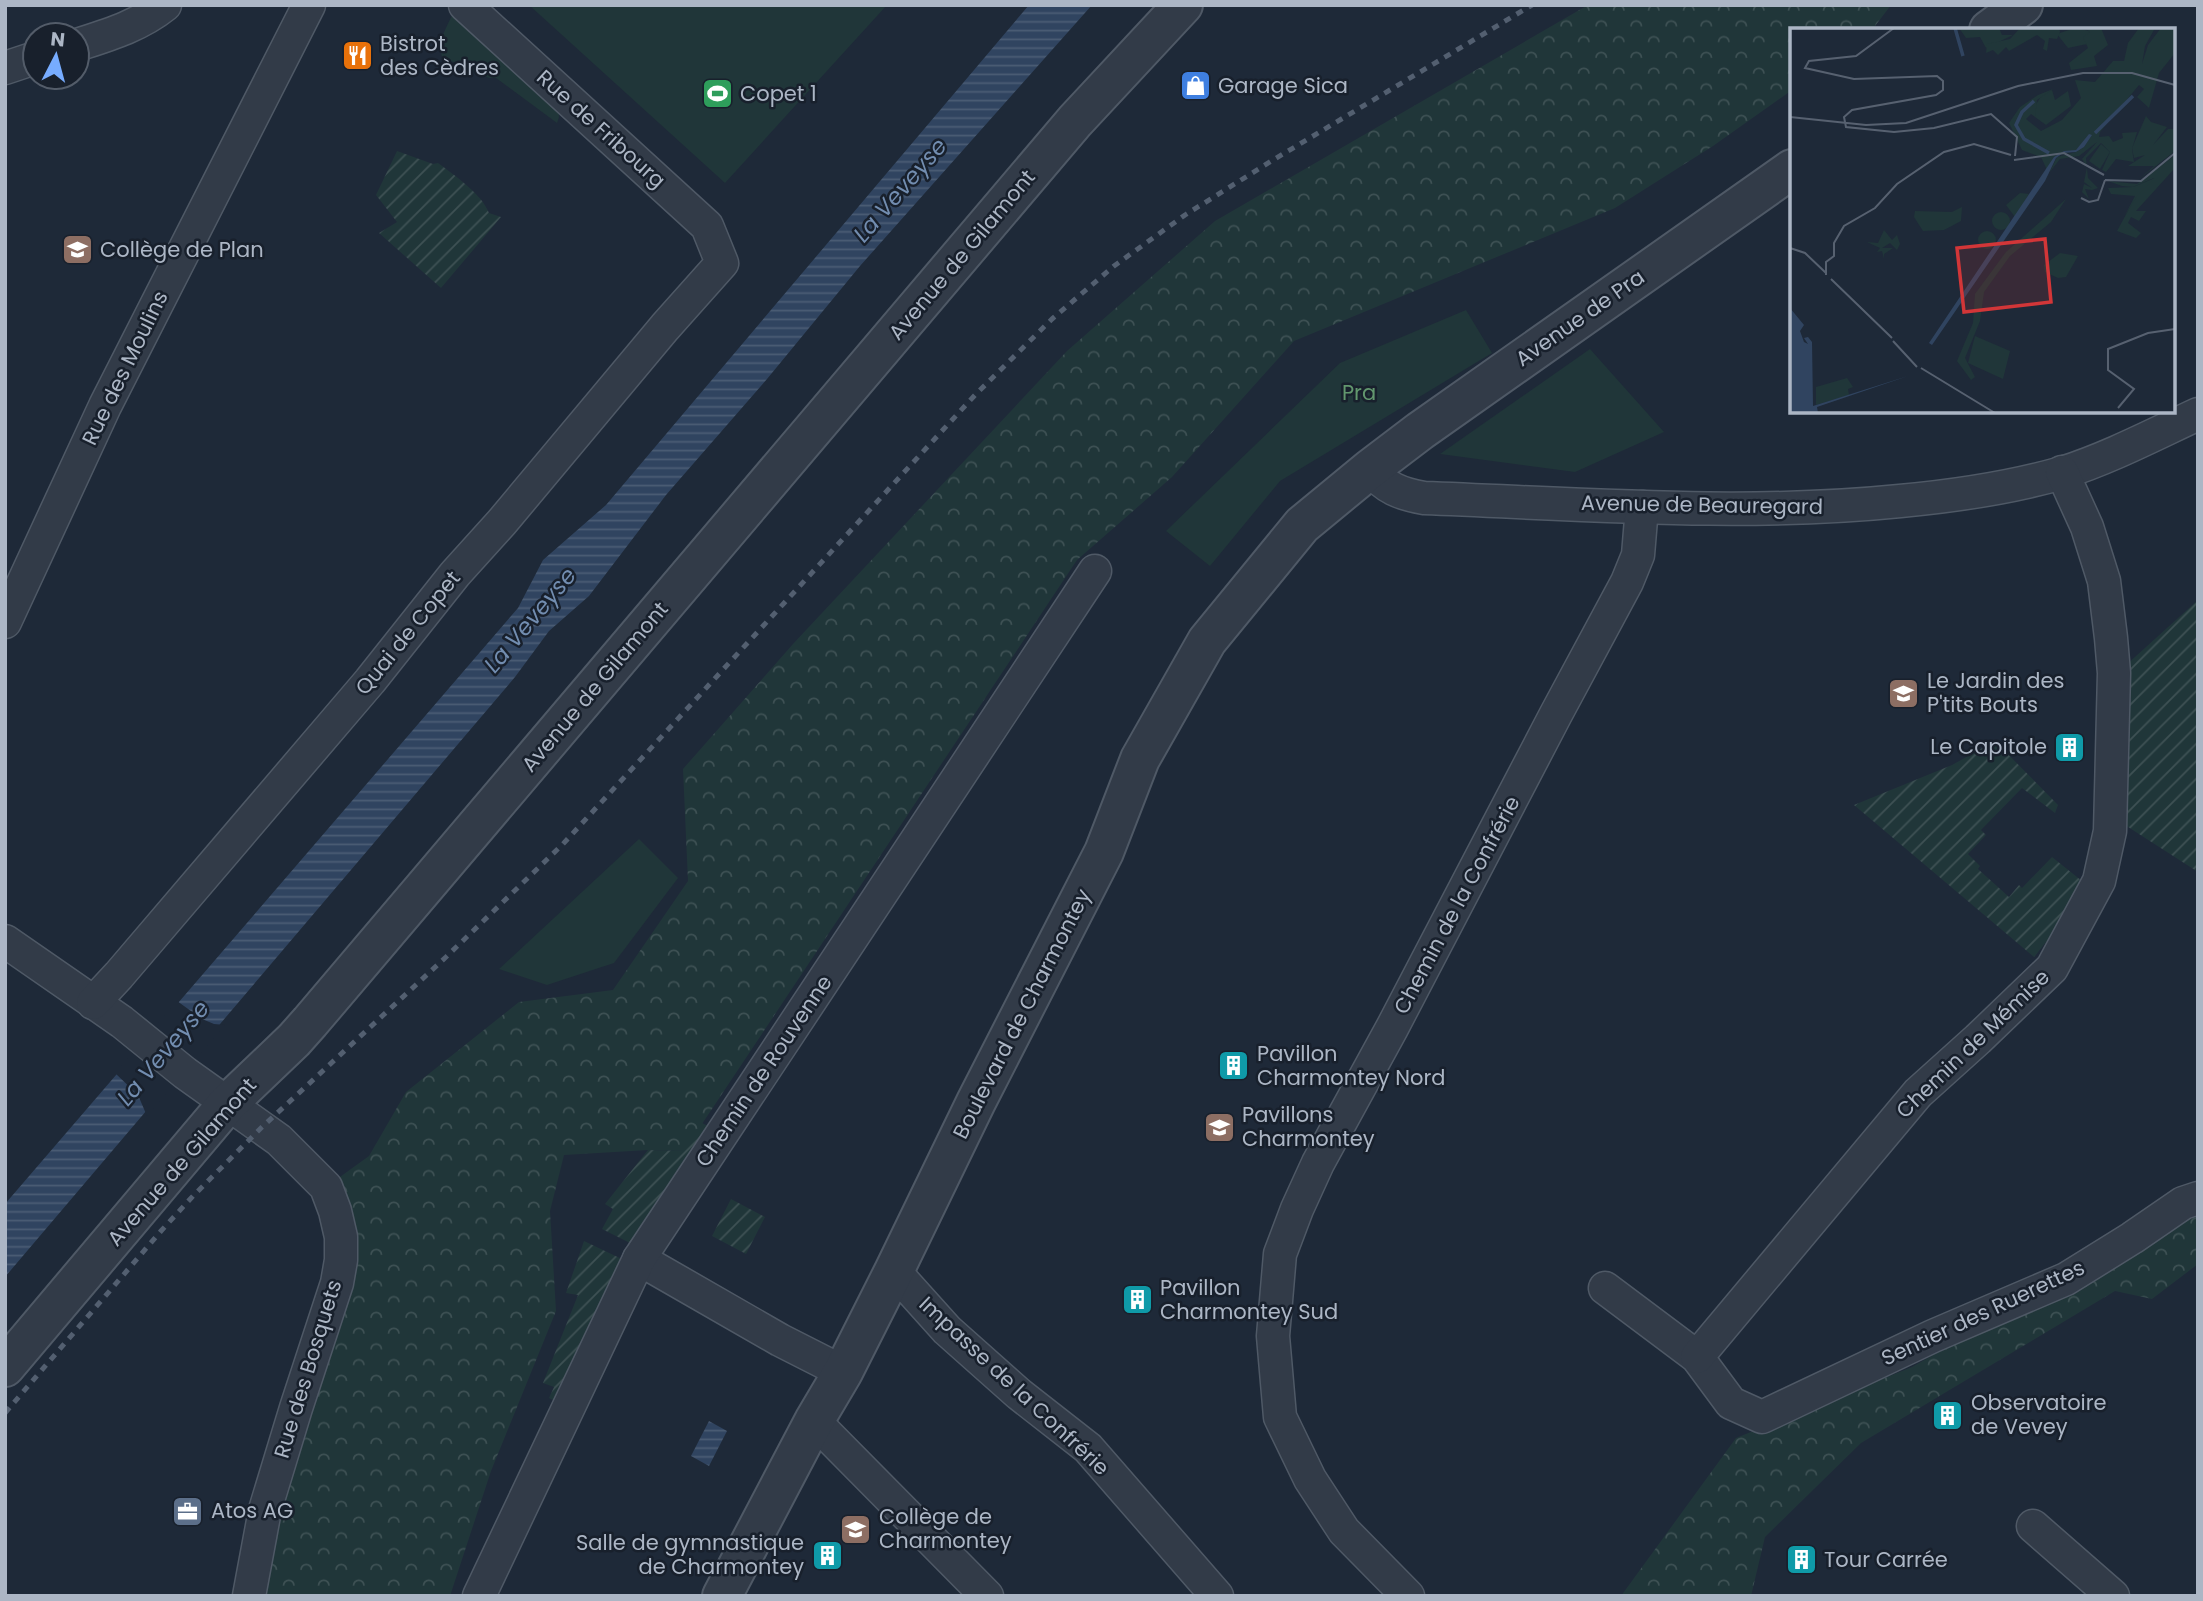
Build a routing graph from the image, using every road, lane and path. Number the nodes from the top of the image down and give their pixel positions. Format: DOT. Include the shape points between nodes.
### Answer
graph roads {
  1 [pos="165,5"];
  2 [pos="309,5"];
  3 [pos="465,5"];
  4 [pos="1183,5"];
  5 [pos="2023,5"];
  6 [pos="1992,28"];
  7 [pos="91,40"];
  8 [pos="1790,170"];
  9 [pos="722,263"];
  10 [pos="2198,414"];
  11 [pos="1370,468"];
  12 [pos="2062,472"];
  13 [pos="1642,507"];
  14 [pos="1095,571"];
  15 [pos="5,622"];
  16 [pos="5,941"];
  17 [pos="93,1003"];
  18 [pos="217,1096"];
  19 [pos="2198,1198"];
  20 [pos="639,1259"];
  21 [pos="894,1271"];
  22 [pos="1605,1288"];
  23 [pos="1697,1357"];
  24 [pos="5,1367"];
  25 [pos="843,1372"];
  26 [pos="814,1421"];
  27 [pos="2033,1525"];
  28 [pos="249,1596"];
  29 [pos="479,1596"];
  30 [pos="722,1596"];
  31 [pos="987,1596"];
  32 [pos="1217,1596"];
  33 [pos="1408,1596"];
  34 [pos="2113,1596"];
  1 -- 7 [label="street" via="124,29"];
  2 -- 15 [label="street, Rue des Moulins" via="105,405"];
  3 -- 9 [label="street, Rue de Fribourg" via="707,226"];
  4 -- 18 [label="street, Avenue de Gilamont" via="1075,121 310,1022 294,1040"];
  5 -- 6 [label="street"];
  8 -- 11 [label="street, Avenue de Pra"];
  9 -- 17 [label="street, Quai de Copet"];
  10 -- 12 [label="street, Avenue de Beauregard"];
  11 -- 13 [label="street, Avenue de Beauregard" via="1384,485 1424,498"];
  11 -- 21 [label="street, Boulevard de Charmontey" via="1302,525 1208,641 1140,759 1104,852"];
  12 -- 13 [label="street, Avenue de Beauregard" via="1993,489 1850,506"];
  12 -- 23 [label="street, Chemin de Mémise" via="2087,527 2104,581 2112,639 2110,831 2099,881 2052,968 1918,1093"];
  13 -- 33 [label="street, Chemin de la Confrérie" via="1638,555 1627,582 1318,1163 1280,1254 1273,1336 1280,1417 1310,1479 1344,1531"];
  14 -- 20 [label="street, Chemin de Rouvenne"];
  16 -- 17 [label="street, Rue des Bosquets"];
  17 -- 18 [label="street, Rue des Bosquets"];
  18 -- 24 [label="street, Avenue de Gilamont"];
  18 -- 28 [label="street, Rue des Bosquets" via="279,1140 326,1187 341,1237 337,1283 272,1485"];
  19 -- 23 [label="street, Sentier des Ruerettes" via="2183,1203 2066,1279 1762,1417 1731,1403"];
  20 -- 25 [label="street"];
  20 -- 29 [label="street, Chemin de Rouvenne"];
  21 -- 25 [label="street, Boulevard de Charmontey"];
  21 -- 32 [label="street, Impasse de la Confrérie" via="947,1330 1088,1448"];
  22 -- 23 [label="street"];
  25 -- 26 [label="street, Boulevard de Charmontey"];
  26 -- 30 [label="street, Boulevard de Charmontey"];
  26 -- 31 [label="street"];
  27 -- 34 [label="street"];
}
